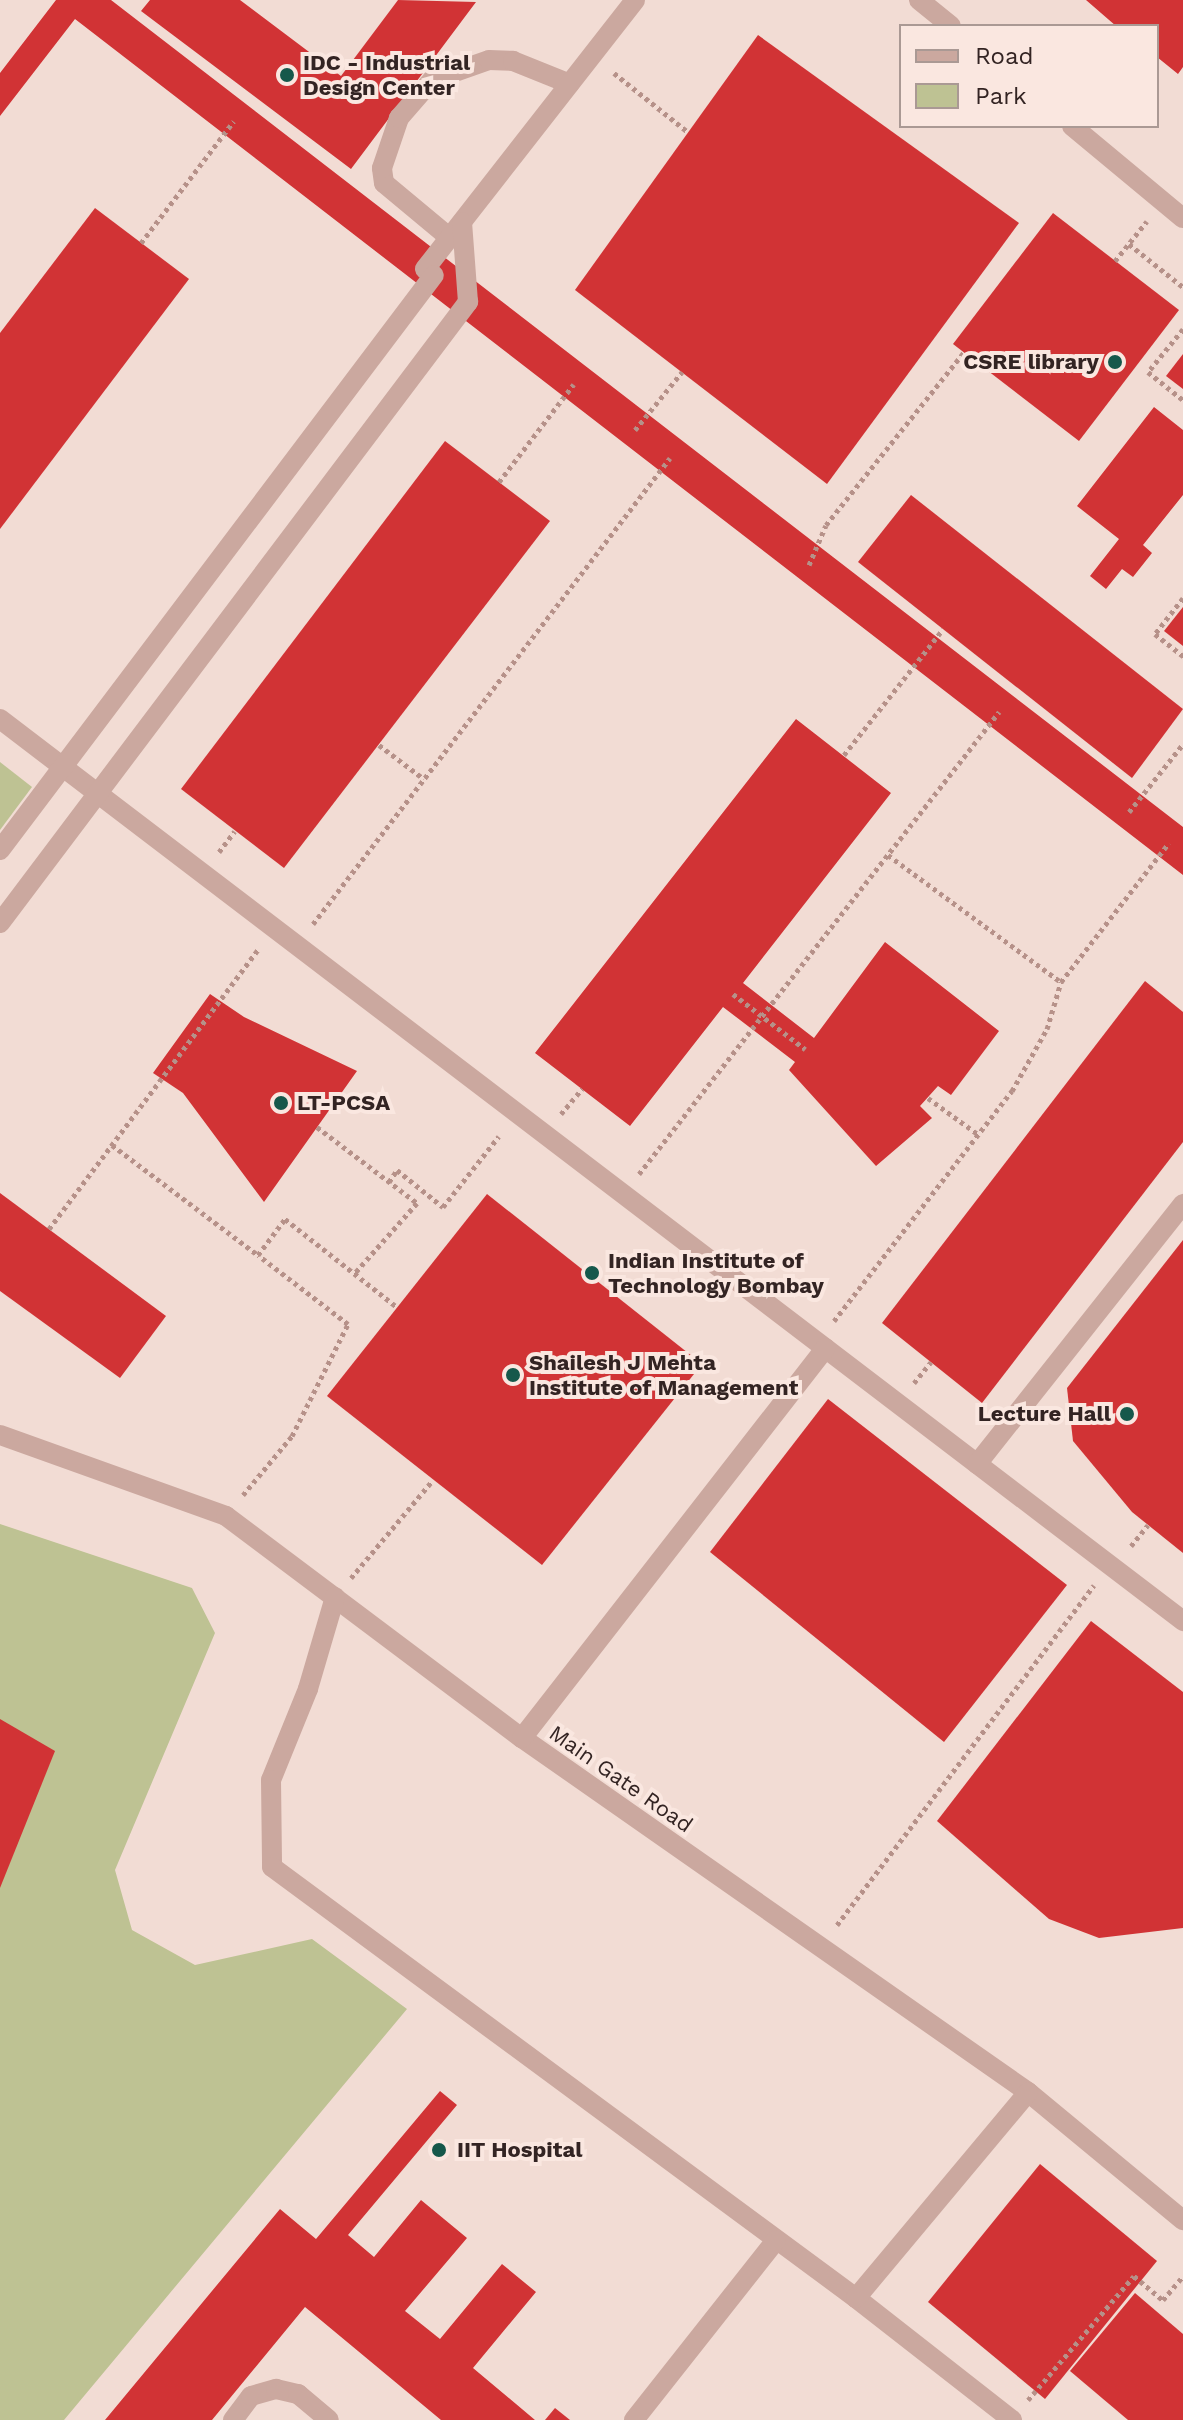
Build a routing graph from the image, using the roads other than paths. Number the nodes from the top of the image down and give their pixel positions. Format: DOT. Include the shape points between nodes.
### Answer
graph roads {
  1 [pos="635,0"];
  2 [pos="919,0"];
  3 [pos="949,24"];
  4 [pos="570,84"];
  5 [pos="1074,128"];
  6 [pos="1183,218"];
  7 [pos="456,230"];
  8 [pos="0,719"];
  9 [pos="63,765"];
  10 [pos="99,792"];
  11 [pos="0,850"];
  12 [pos="0,923"];
  13 [pos="1183,1204"];
  14 [pos="822,1345"];
  15 [pos="0,1435"];
  16 [pos="977,1464"];
  17 [pos="335,1597"];
  18 [pos="1183,1621"];
  19 [pos="522,1738"];
  20 [pos="1028,2092"];
  21 [pos="1183,2220"];
  22 [pos="776,2240"];
  23 [pos="856,2298"];
  24 [pos="233,2420"];
  25 [pos="329,2420"];
  26 [pos="634,2420"];
  27 [pos="1012,2420"];
  1 -- 4 [label="street"];
  2 -- 3 [label="street"];
  4 -- 7 [label="street"];
  4 -- 7 [label="street" via="513,61 489,60 432,80 399,118 382,168 384,183"];
  5 -- 6 [label="street"];
  7 -- 9 [label="street"];
  7 -- 10 [label="street" via="468,302"];
  8 -- 9 [label="street"];
  9 -- 10 [label="street"];
  9 -- 11 [label="street"];
  10 -- 12 [label="street"];
  10 -- 14 [label="street"];
  13 -- 16 [label="street"];
  14 -- 16 [label="street"];
  14 -- 19 [label="street"];
  15 -- 17 [label="street, Main Gate Road" via="226,1516"];
  16 -- 18 [label="street"];
  17 -- 19 [label="street, Main Gate Road"];
  17 -- 22 [label="street" via="308,1689 271,1780 272,1867"];
  19 -- 20 [label="street, Main Gate Road"];
  20 -- 21 [label="street, Main Gate Road"];
  20 -- 23 [label="street"];
  22 -- 23 [label="street"];
  22 -- 26 [label="street"];
  23 -- 27 [label="street"];
  24 -- 25 [label="street" via="251,2396 276,2389 298,2394"];
}
